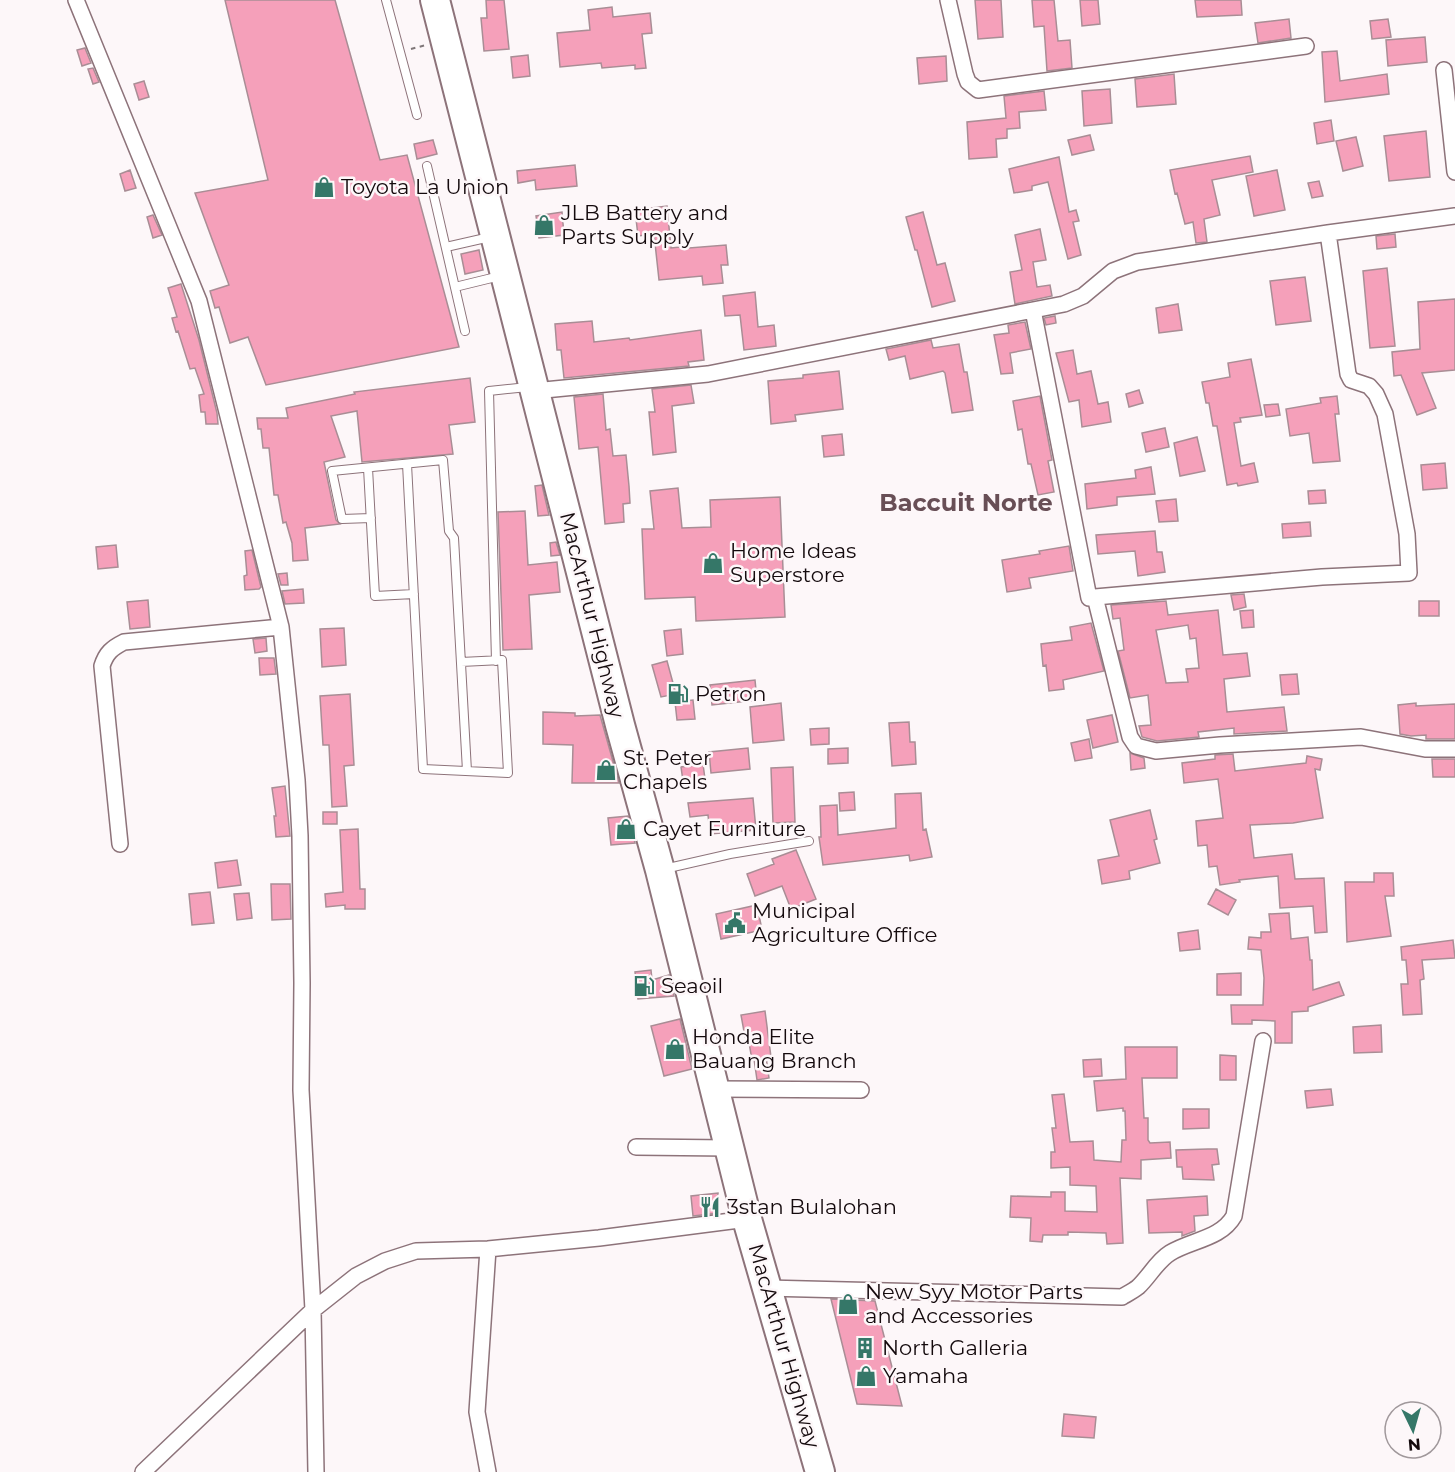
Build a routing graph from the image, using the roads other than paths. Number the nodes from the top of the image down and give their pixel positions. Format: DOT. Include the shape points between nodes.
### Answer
graph roads {
  1 [pos="76,0"];
  2 [pos="386,0"];
  3 [pos="435,0"];
  4 [pos="948,0"];
  5 [pos="1305,46"];
  6 [pos="1444,70"];
  7 [pos="417,115"];
  8 [pos="427,166"];
  9 [pos="1455,172"];
  10 [pos="1455,216"];
  11 [pos="1328,233"];
  12 [pos="495,236"];
  13 [pos="446,248"];
  14 [pos="506,275"];
  15 [pos="455,287"];
  16 [pos="1033,310"];
  17 [pos="465,331"];
  18 [pos="534,389"];
  19 [pos="407,464"];
  20 [pos="368,468"];
  21 [pos="371,518"];
  22 [pos="414,594"];
  23 [pos="1095,597"];
  24 [pos="281,627"];
  25 [pos="496,661"];
  26 [pos="461,662"];
  27 [pos="1455,749"];
  28 [pos="467,771"];
  29 [pos="809,841"];
  30 [pos="120,844"];
  31 [pos="660,870"];
  32 [pos="1263,1041"];
  33 [pos="715,1089"];
  34 [pos="861,1090"];
  35 [pos="636,1147"];
  36 [pos="729,1148"];
  37 [pos="747,1219"];
  38 [pos="488,1249"];
  39 [pos="766,1288"];
  40 [pos="313,1310"];
  41 [pos="143,1472"];
  42 [pos="316,1472"];
  43 [pos="488,1472"];
  44 [pos="820,1472"];
  1 -- 24 [label="street" via="198,302"];
  2 -- 7 [label="lane"];
  3 -- 12 [label="highway, MacArthur Highway"];
  4 -- 5 [label="street" via="965,74 978,90"];
  6 -- 9 [label="street"];
  8 -- 13 [label="lane"];
  10 -- 11 [label="street"];
  11 -- 16 [label="street" via="1137,262 1113,271 1083,296"];
  11 -- 23 [label="street" via="1348,374 1351,380 1369,386 1384,414 1407,534 1409,573"];
  12 -- 13 [label="lane"];
  12 -- 14 [label="highway, MacArthur Highway"];
  13 -- 15 [label="lane"];
  14 -- 15 [label="lane"];
  14 -- 18 [label="highway, MacArthur Highway"];
  15 -- 17 [label="lane"];
  16 -- 18 [label="street" via="708,374"];
  16 -- 23 [label="street" via="1089,598"];
  18 -- 25 [label="lane" via="489,392"];
  18 -- 31 [label="highway, MacArthur Highway"];
  19 -- 20 [label="lane"];
  19 -- 22 [label="lane"];
  19 -- 26 [label="lane" via="443,460 449,531 454,538"];
  20 -- 21 [label="lane"];
  20 -- 21 [label="lane" via="332,471 342,519"];
  21 -- 22 [label="lane" via="375,596"];
  22 -- 28 [label="lane" via="423,769"];
  23 -- 27 [label="street" via="1130,737 1136,746 1166,751 1361,737 1425,749"];
  24 -- 30 [label="street" via="124,642 105,657 102,666"];
  24 -- 40 [label="street" via="300,836 301,1090"];
  25 -- 26 [label="lane"];
  25 -- 28 [label="lane" via="502,660 508,773"];
  26 -- 28 [label="lane"];
  29 -- 31 [label="lane"];
  31 -- 33 [label="highway, MacArthur Highway"];
  32 -- 39 [label="street" via="1234,1216 1207,1238 1168,1254 1137,1288 1122,1297"];
  33 -- 34 [label="street"];
  33 -- 36 [label="highway, MacArthur Highway"];
  35 -- 36 [label="street"];
  36 -- 37 [label="highway, MacArthur Highway"];
  37 -- 38 [label="street"];
  37 -- 39 [label="highway, MacArthur Highway"];
  38 -- 40 [label="street" via="416,1251 399,1256 356,1276"];
  38 -- 43 [label="street" via="477,1412"];
  39 -- 44 [label="highway, MacArthur Highway"];
  40 -- 41 [label="street"];
  40 -- 42 [label="street"];
}
